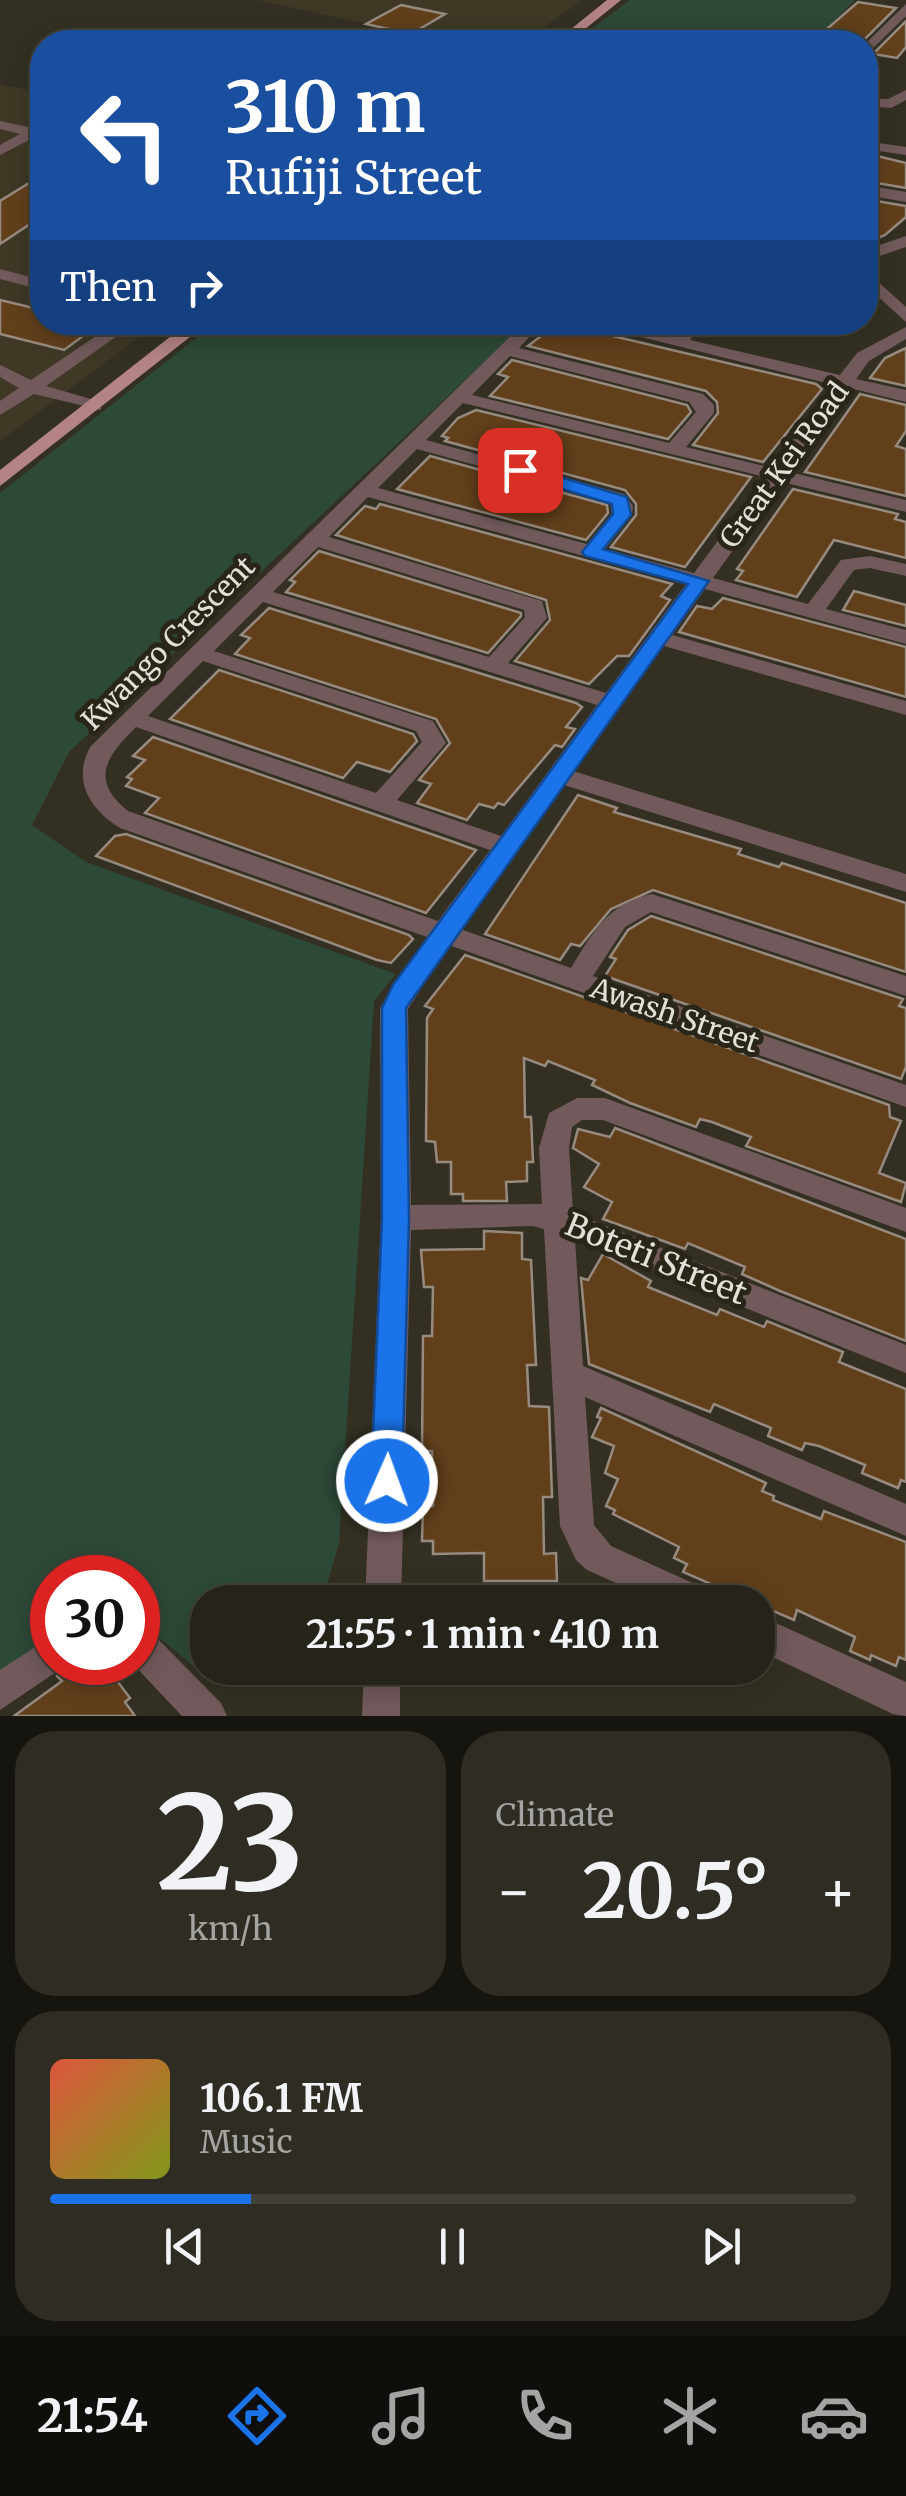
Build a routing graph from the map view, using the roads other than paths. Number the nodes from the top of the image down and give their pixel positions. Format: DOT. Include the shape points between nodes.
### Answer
graph roads {
  1 [pos="616,0"];
  2 [pos="906,8"];
  3 [pos="577,30"];
  4 [pos="878,38"];
  5 [pos="906,94"];
  6 [pos="878,103"];
  7 [pos="0,124"];
  8 [pos="30,131"];
  9 [pos="30,137"];
  10 [pos="878,147"];
  11 [pos="0,150"];
  12 [pos="906,152"];
  13 [pos="878,192"];
  14 [pos="906,197"];
  15 [pos="906,241"];
  16 [pos="878,251"];
  17 [pos="0,260"];
  18 [pos="30,267"];
  19 [pos="0,274"];
  20 [pos="30,281"];
  21 [pos="878,288"];
  22 [pos="906,316"];
  23 [pos="906,332"];
  24 [pos="108,335"];
  25 [pos="184,335"];
  26 [pos="521,335"];
  27 [pos="644,335"];
  28 [pos="685,335"];
  29 [pos="678,343"];
  30 [pos="506,350"];
  31 [pos="0,370"];
  32 [pos="844,382"];
  33 [pos="30,387"];
  34 [pos="906,396"];
  35 [pos="459,397"];
  36 [pos="94,406"];
  37 [pos="0,409"];
  38 [pos="413,442"];
  39 [pos="675,448"];
  40 [pos="778,474"];
  41 [pos="0,480"];
  42 [pos="364,490"];
  43 [pos="906,506"];
  44 [pos="315,539"];
  45 [pos="591,552"];
  46 [pos="906,570"];
  47 [pos="700,581"];
  48 [pos="258,594"];
  49 [pos="813,612"];
  50 [pos="906,637"];
  51 [pos="658,638"];
  52 [pos="199,652"];
  53 [pos="494,664"];
  54 [pos="612,702"];
  55 [pos="906,708"];
  56 [pos="132,718"];
  57 [pos="559,775"];
  58 [pos="381,803"];
  59 [pos="507,846"];
  60 [pos="906,883"];
  61 [pos="443,933"];
  62 [pos="577,980"];
  63 [pos="906,986"];
  64 [pos="906,1096"];
  65 [pos="396,1218"];
  66 [pos="558,1220"];
  67 [pos="906,1220"];
  68 [pos="906,1359"];
  69 [pos="570,1375"];
  70 [pos="906,1520"];
  71 [pos="384,1585"];
  72 [pos="658,1585"];
  73 [pos="775,1640"];
  74 [pos="160,1667"];
  75 [pos="30,1670"];
  76 [pos="382,1685"];
  77 [pos="0,1692"];
  78 [pos="906,1700"];
  79 [pos="208,1716"];
  80 [pos="381,1716"];
  1 -- 3 [label="main road"];
  2 -- 4 [label="street"];
  5 -- 6 [label="street"];
  7 -- 8 [label="street"];
  9 -- 11 [label="street"];
  10 -- 12 [label="street"];
  13 -- 14 [label="street"];
  15 -- 16 [label="street"];
  17 -- 18 [label="street"];
  19 -- 20 [label="street"];
  21 -- 22 [label="street"];
  23 -- 32 [label="street, Great Kei Road" via="863,357"];
  24 -- 33 [label="street"];
  25 -- 36 [label="main road"];
  26 -- 30 [label="street, Kwango Crescent"];
  27 -- 29 [label="street"];
  28 -- 29 [label="street"];
  29 -- 32 [label="street"];
  30 -- 35 [label="street, Kwango Crescent"];
  30 -- 39 [label="street" via="696,398 705,413"];
  31 -- 33 [label="street"];
  32 -- 34 [label="street"];
  32 -- 40 [label="street, Great Kei Road"];
  33 -- 36 [label="street"];
  33 -- 37 [label="street"];
  35 -- 38 [label="street, Kwango Crescent"];
  35 -- 39 [label="street"];
  36 -- 41 [label="main road"];
  38 -- 42 [label="street, Kwango Crescent"];
  38 -- 45 [label="street" via="617,498 622,515"];
  39 -- 40 [label="street"];
  40 -- 43 [label="street"];
  40 -- 47 [label="street, Great Kei Road"];
  42 -- 44 [label="street, Kwango Crescent"];
  42 -- 45 [label="street"];
  44 -- 48 [label="street, Kwango Crescent"];
  44 -- 53 [label="street" via="534,606 536,618"];
  45 -- 47 [label="street"];
  46 -- 49 [label="street" via="848,564"];
  47 -- 49 [label="street"];
  47 -- 51 [label="street, Great Kei Road"];
  48 -- 52 [label="street, Kwango Crescent"];
  48 -- 53 [label="street"];
  49 -- 50 [label="street"];
  51 -- 54 [label="street, Great Kei Road"];
  51 -- 55 [label="street"];
  52 -- 56 [label="street, Kwango Crescent"];
  52 -- 58 [label="street" via="425,726 434,743"];
  53 -- 54 [label="street"];
  54 -- 57 [label="street, Great Kei Road"];
  56 -- 58 [label="street"];
  56 -- 61 [label="street, Kwango Crescent" via="93,762 98,792 117,816"];
  57 -- 59 [label="street, Great Kei Road"];
  57 -- 60 [label="street"];
  58 -- 59 [label="street"];
  59 -- 61 [label="street, Great Kei Road"];
  61 -- 62 [label="street, Awash Street"];
  61 -- 65 [label="street, Great Kei Road" via="394,1008"];
  62 -- 63 [label="street" via="617,917 632,906 652,904"];
  62 -- 64 [label="street, Awash Street"];
  65 -- 66 [label="street, Boteti Street" via="533,1214"];
  65 -- 71 [label="street, Great Kei Road"];
  66 -- 67 [label="street" via="554,1134 568,1113 593,1108"];
  66 -- 68 [label="street, Boteti Street"];
  66 -- 69 [label="street"];
  69 -- 70 [label="street"];
  69 -- 72 [label="street" via="580,1538 600,1558"];
  73 -- 78 [label="street"];
  74 -- 79 [label="street"];
  75 -- 77 [label="street"];
  76 -- 80 [label="street"];
}
